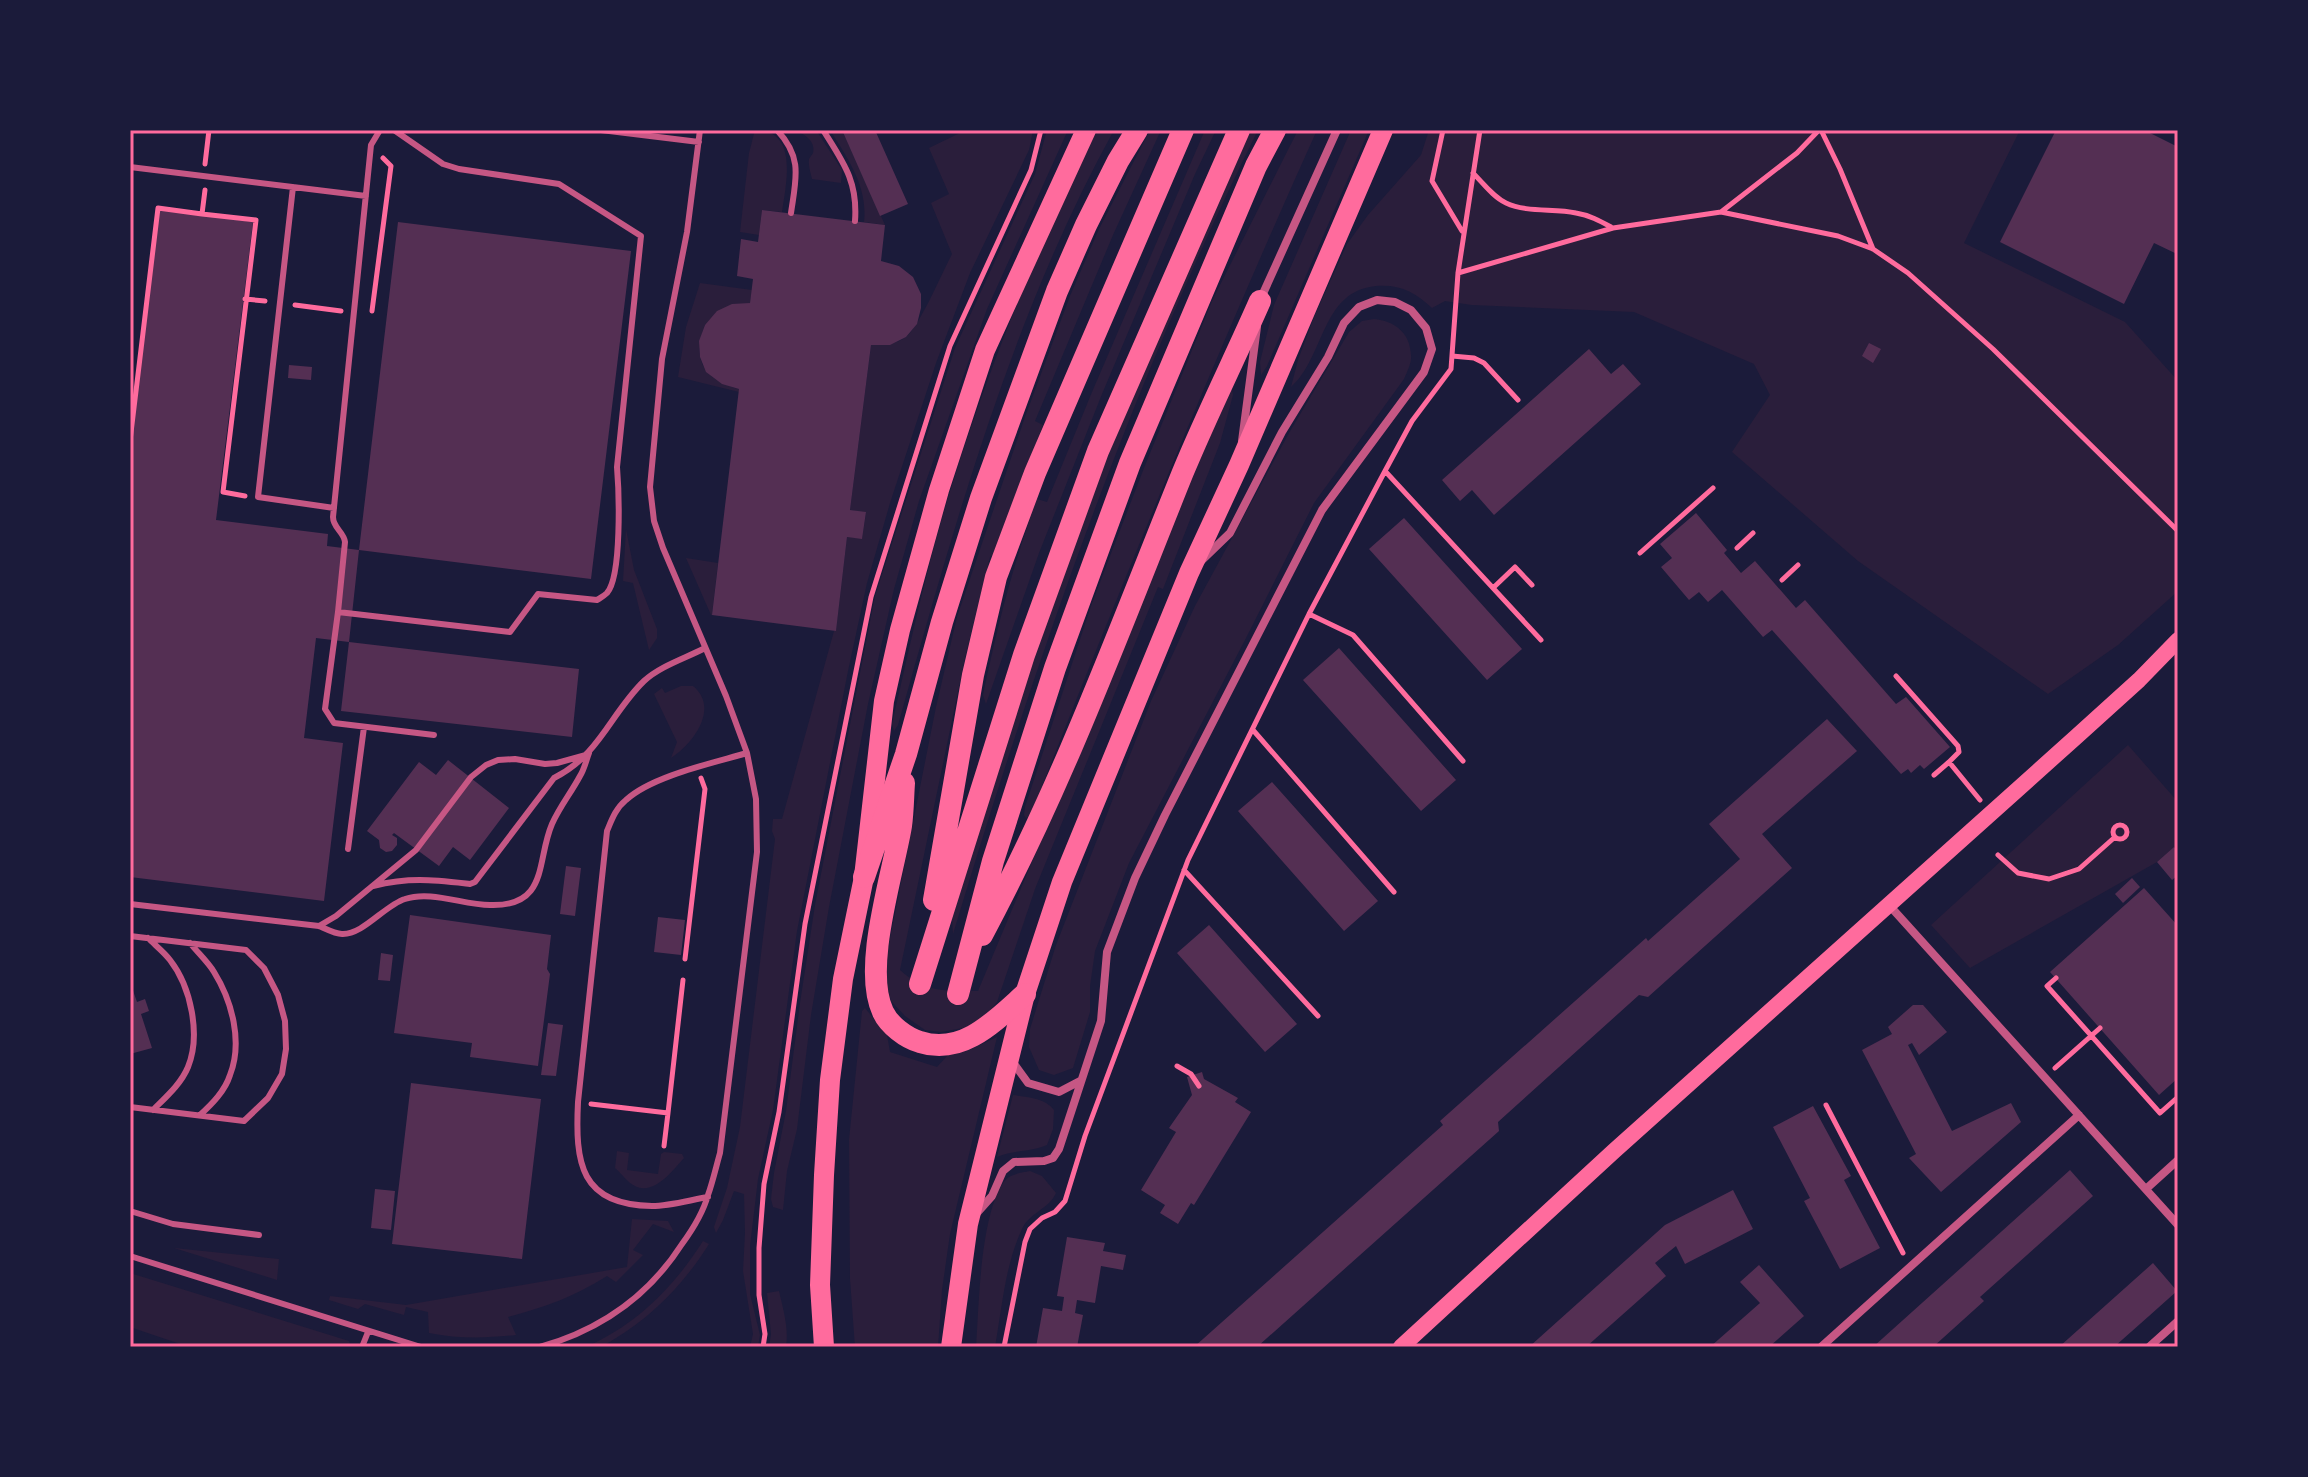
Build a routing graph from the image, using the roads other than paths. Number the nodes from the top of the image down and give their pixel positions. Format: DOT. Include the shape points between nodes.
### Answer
graph roads {
  1 [pos="380,130"];
  2 [pos="394,130"];
  3 [pos="601,130"];
  4 [pos="700,130"];
  5 [pos="777,130"];
  6 [pos="823,130"];
  7 [pos="1086,130"];
  8 [pos="1137,130"];
  9 [pos="1183,130"];
  10 [pos="1239,130"];
  11 [pos="1275,130"];
  12 [pos="1337,130"];
  13 [pos="1383,130"];
  14 [pos="699,142"];
  15 [pos="130,167"];
  16 [pos="293,187"];
  17 [pos="366,196"];
  18 [pos="791,213"];
  19 [pos="855,221"];
  20 [pos="1260,301"];
  21 [pos="1239,465"];
  22 [pos="334,508"];
  23 [pos="1189,573"];
  24 [pos="338,612"];
  25 [pos="2178,640"];
  26 [pos="705,648"];
  27 [pos="364,727"];
  28 [pos="434,735"];
  29 [pos="589,753"];
  30 [pos="747,753"];
  31 [pos="906,754"];
  32 [pos="348,849"];
  33 [pos="864,877"];
  34 [pos="373,886"];
  35 [pos="130,904"];
  36 [pos="1889,905"];
  37 [pos="319,926"];
  38 [pos="130,936"];
  39 [pos="148,938"];
  40 [pos="189,943"];
  41 [pos="963,971"];
  42 [pos="958,994"];
  43 [pos="1025,994"];
  44 [pos="1009,1057"];
  45 [pos="1080,1081"];
  46 [pos="130,1107"];
  47 [pos="153,1110"];
  48 [pos="200,1115"];
  49 [pos="2079,1115"];
  50 [pos="2178,1160"];
  51 [pos="2146,1189"];
  52 [pos="708,1197"];
  53 [pos="130,1211"];
  54 [pos="968,1224"];
  55 [pos="2178,1225"];
  56 [pos="259,1235"];
  57 [pos="130,1256"];
  58 [pos="2178,1321"];
  59 [pos="368,1332"];
  60 [pos="362,1347"];
  61 [pos="421,1347"];
  62 [pos="540,1347"];
  63 [pos="824,1347"];
  64 [pos="951,1347"];
  65 [pos="1401,1347"];
  66 [pos="1821,1347"];
  67 [pos="2149,1347"];
  1 -- 17 [label="lane" via="371,145"];
  2 -- 24 [label="lane" via="443,164 559,184 641,236 617,467 620,499 613,580 597,600 538,594 510,632"];
  3 -- 14 [label="lane"];
  4 -- 14 [label="lane"];
  5 -- 18 [label="lane" via="795,157"];
  6 -- 19 [label="lane" via="848,169 855,189"];
  7 -- 33 [label="main road" via="985,350 939,490 884,701"];
  8 -- 31 [label="highway" via="1057,291 977,512"];
  9 -- 10 [label="highway" via="1035,473 996,577 973,675 920,984 1024,655 1098,451"];
  11 -- 41 [label="highway" via="1130,463 1055,668"];
  12 -- 20 [label="street"];
  13 -- 21 [label="main road"];
  14 -- 26 [label="lane" via="662,359 650,487 663,548"];
  15 -- 16 [label="lane"];
  16 -- 17 [label="lane"];
  16 -- 22 [label="lane" via="258,497"];
  17 -- 22 [label="lane"];
  20 -- 21 [label="street"];
  20 -- 41 [label="highway" via="1185,468 1076,739"];
  21 -- 23 [label="main road"];
  22 -- 24 [label="lane" via="334,525 345,542"];
  23 -- 43 [label="main road" via="1062,882"];
  23 -- 45 [label="street" via="1230,533 1344,323 1359,307 1377,300 1411,310 1426,328 1432,349 1424,372 1322,510 1165,815 1107,952 1101,1021"];
  24 -- 27 [label="lane" via="325,709 334,723"];
  25 -- 36 [label="main road"];
  26 -- 29 [label="lane" via="641,684"];
  26 -- 30 [label="lane"];
  27 -- 28 [label="lane"];
  27 -- 32 [label="lane"];
  29 -- 34 [label="lane" via="557,763 515,759 486,765 416,850"];
  29 -- 34 [label="lane" via="554,778 475,882 400,879"];
  29 -- 37 [label="lane" via="553,822 537,883 517,901 486,905 408,897 356,931 342,934"];
  30 -- 52 [label="lane" via="756,799 757,852 720,1153"];
  30 -- 52 [label="lane" via="655,782 637,791 613,815 607,831 578,1102 581,1162 603,1196 654,1206"];
  31 -- 33 [label="highway"];
  31 -- 43 [label="highway" via="901,823 877,942 877,993 884,1014 912,1040 939,1045 984,1031"];
  33 -- 63 [label="main road" via="830,1080 821,1231"];
  34 -- 37 [label="lane"];
  35 -- 37 [label="lane"];
  36 -- 49 [label="street"];
  36 -- 65 [label="main road"];
  38 -- 39 [label="lane"];
  39 -- 40 [label="lane"];
  39 -- 47 [label="lane" via="170,960 185,987 193,1040 188,1066"];
  40 -- 48 [label="lane" via="213,969 234,1022 230,1075"];
  40 -- 48 [label="lane" via="246,950 264,968 285,1021 282,1074 268,1098 244,1121"];
  41 -- 42 [label="highway"];
  43 -- 44 [label="main road"];
  44 -- 45 [label="street" via="1028,1083 1059,1092"];
  44 -- 54 [label="main road"];
  45 -- 54 [label="street" via="1053,1158 1014,1162"];
  46 -- 47 [label="lane"];
  47 -- 48 [label="lane"];
  49 -- 51 [label="street"];
  49 -- 66 [label="street"];
  50 -- 51 [label="street"];
  51 -- 55 [label="street"];
  52 -- 62 [label="lane" via="655,1282 601,1324"];
  53 -- 56 [label="lane" via="173,1224"];
  54 -- 64 [label="main road"];
  57 -- 59 [label="lane"];
  58 -- 67 [label="street"];
  59 -- 60 [label="lane"];
  59 -- 61 [label="lane"];
}
